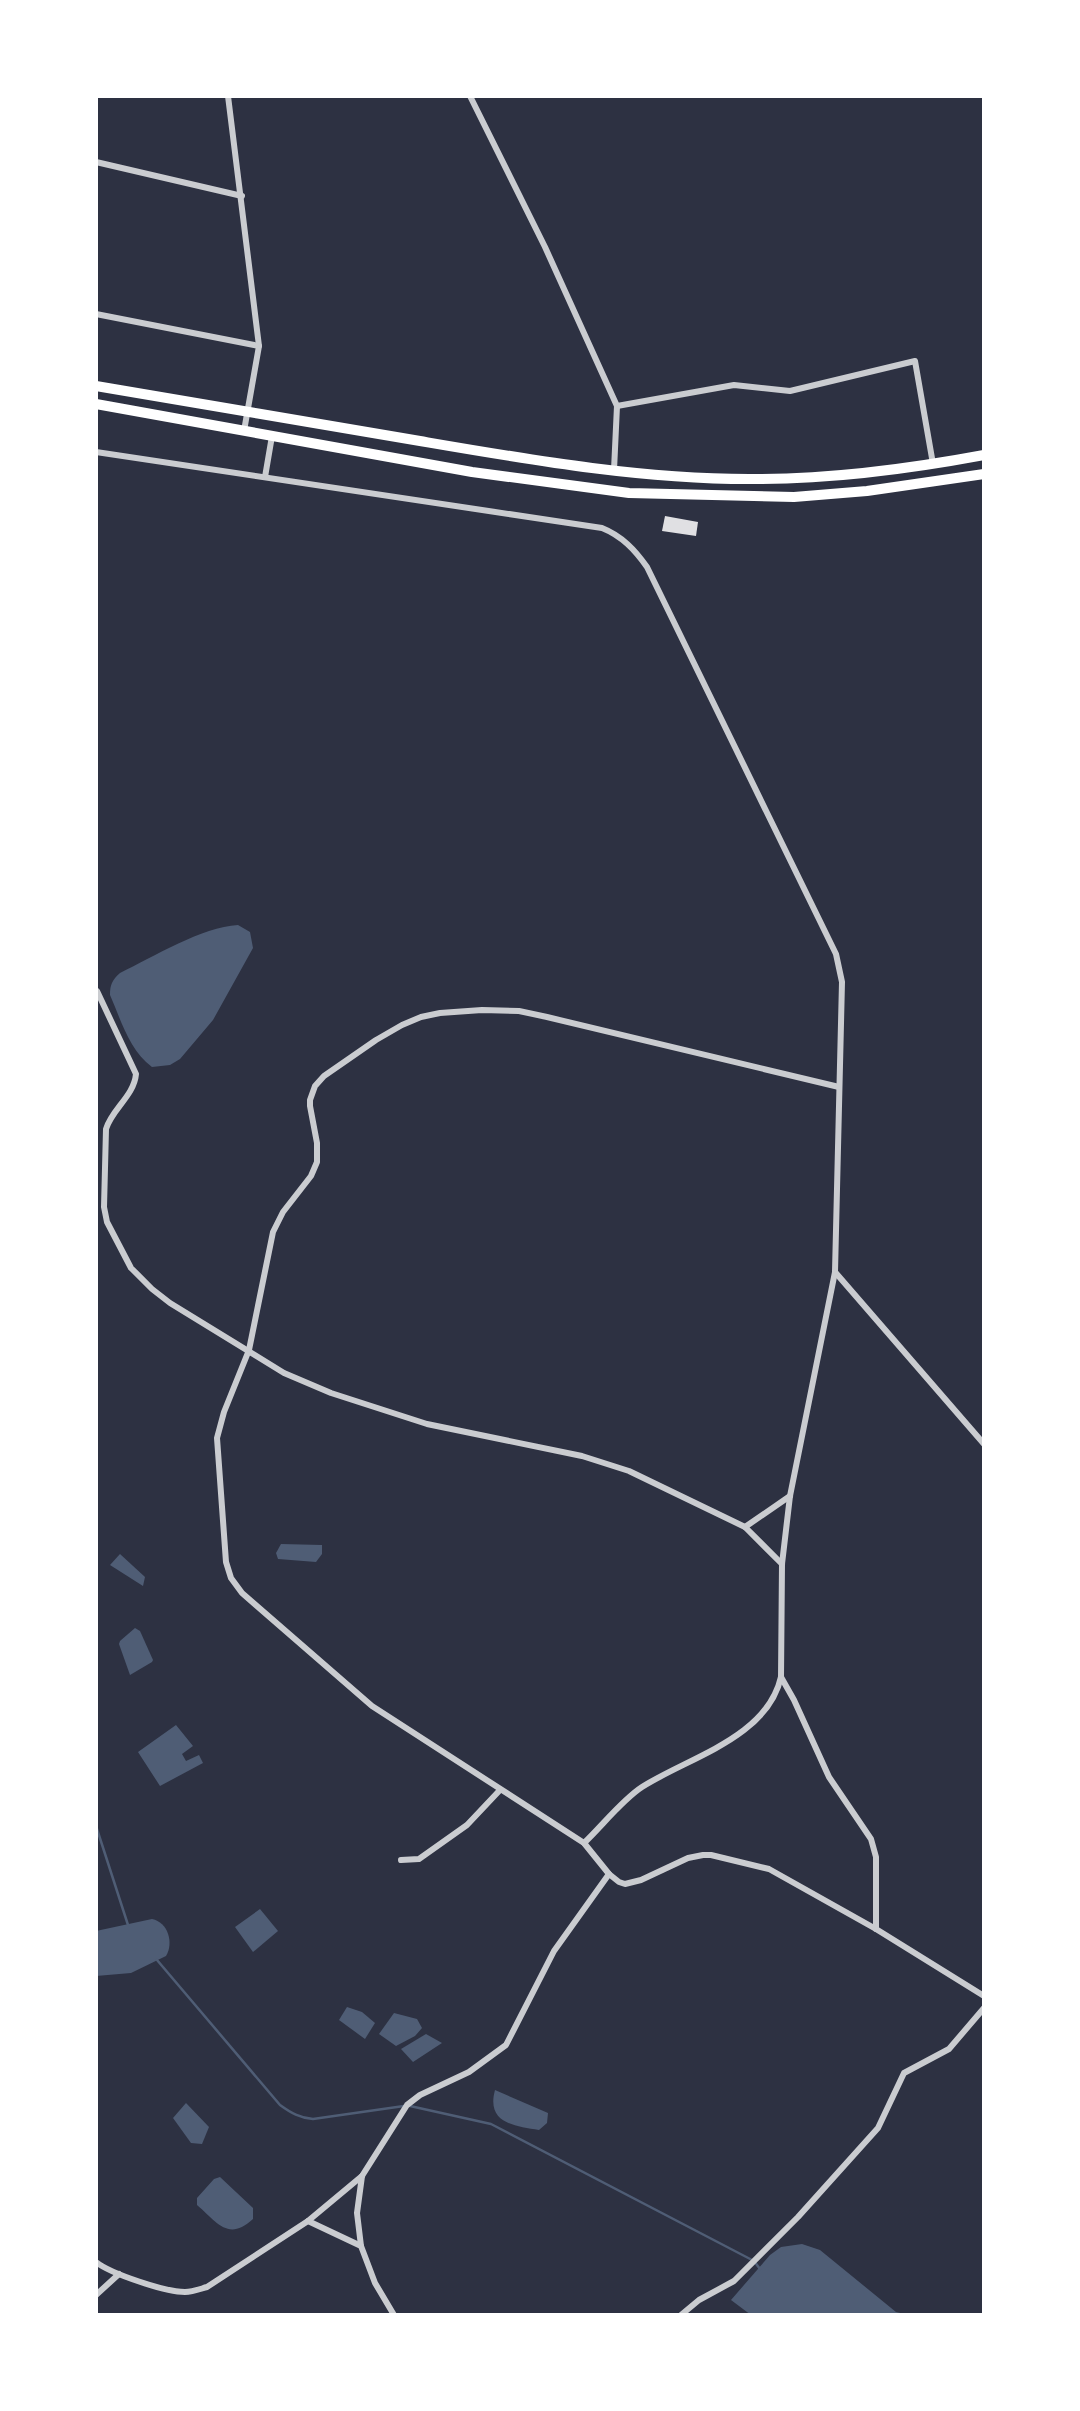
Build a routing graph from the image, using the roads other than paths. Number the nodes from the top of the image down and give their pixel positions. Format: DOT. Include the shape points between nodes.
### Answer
graph roads {
  1 [pos="228,96"];
  2 [pos="470,96"];
  3 [pos="96,162"];
  4 [pos="242,195"];
  5 [pos="96,313"];
  6 [pos="259,346"];
  7 [pos="96,386"];
  8 [pos="96,404"];
  9 [pos="617,406"];
  10 [pos="247,412"];
  11 [pos="244,431"];
  12 [pos="272,436"];
  13 [pos="96,452"];
  14 [pos="984,455"];
  15 [pos="933,464"];
  16 [pos="614,470"];
  17 [pos="984,474"];
  18 [pos="265,477"];
  19 [pos="612,491"];
  20 [pos="97,992"];
  21 [pos="839,1087"];
  22 [pos="835,1272"];
  23 [pos="249,1350"];
  24 [pos="984,1444"];
  25 [pos="790,1496"];
  26 [pos="745,1527"];
  27 [pos="782,1564"];
  28 [pos="780,1677"];
  29 [pos="500,1790"];
  30 [pos="584,1843"];
  31 [pos="401,1860"];
  32 [pos="609,1874"];
  33 [pos="876,1928"];
  34 [pos="984,1996"];
  35 [pos="984,2008"];
  36 [pos="362,2176"];
  37 [pos="308,2221"];
  38 [pos="361,2246"];
  39 [pos="96,2262"];
  40 [pos="119,2274"];
  41 [pos="96,2295"];
  42 [pos="394,2315"];
  43 [pos="681,2315"];
  1 -- 4 [label="street"];
  2 -- 9 [label="street"];
  3 -- 4 [label="street"];
  4 -- 6 [label="street"];
  5 -- 6 [label="street"];
  6 -- 10 [label="street"];
  7 -- 10 [label="highway"];
  8 -- 11 [label="highway"];
  9 -- 15 [label="street" via="734,385 790,391 915,361"];
  9 -- 16 [label="street"];
  10 -- 11 [label="street"];
  10 -- 16 [label="highway"];
  11 -- 12 [label="highway"];
  12 -- 18 [label="street"];
  12 -- 19 [label="highway" via="472,472"];
  13 -- 18 [label="street"];
  14 -- 15 [label="highway"];
  15 -- 16 [label="highway" via="757,479"];
  16 -- 19 [label="highway"];
  17 -- 19 [label="highway" via="794,497"];
  18 -- 21 [label="street" via="602,528 624,541 647,566 836,954 842,982"];
  20 -- 23 [label="street" via="136,1074 106,1129 104,1207 112,1234 131,1268 152,1289"];
  21 -- 22 [label="street"];
  21 -- 23 [label="street" via="519,1011 440,1013 402,1025 324,1076 312,1093 317,1162 273,1232"];
  22 -- 24 [label="street"];
  22 -- 25 [label="street"];
  23 -- 26 [label="street" via="284,1373 391,1414 582,1456 629,1471"];
  23 -- 29 [label="street" via="217,1438 223,1542 231,1578 372,1706"];
  25 -- 26 [label="street"];
  25 -- 27 [label="street"];
  26 -- 27 [label="street"];
  27 -- 28 [label="street"];
  28 -- 30 [label="street" via="773,1700 735,1737 640,1788"];
  28 -- 33 [label="street" via="829,1777 871,1839 876,1857"];
  29 -- 30 [label="street"];
  29 -- 31 [label="street" via="467,1825 419,1859"];
  30 -- 32 [label="street"];
  32 -- 33 [label="street" via="619,1882 632,1883 688,1858 711,1855 769,1869"];
  32 -- 36 [label="street" via="554,1951 506,2045 469,2072 407,2105"];
  33 -- 34 [label="street"];
  35 -- 43 [label="street" via="956,2044 904,2073 878,2128 798,2217 734,2281"];
  36 -- 37 [label="street"];
  36 -- 38 [label="street" via="357,2213"];
  37 -- 38 [label="street"];
  37 -- 40 [label="street" via="197,2290 173,2291"];
  38 -- 42 [label="street"];
  39 -- 40 [label="street"];
  40 -- 41 [label="street"];
}
